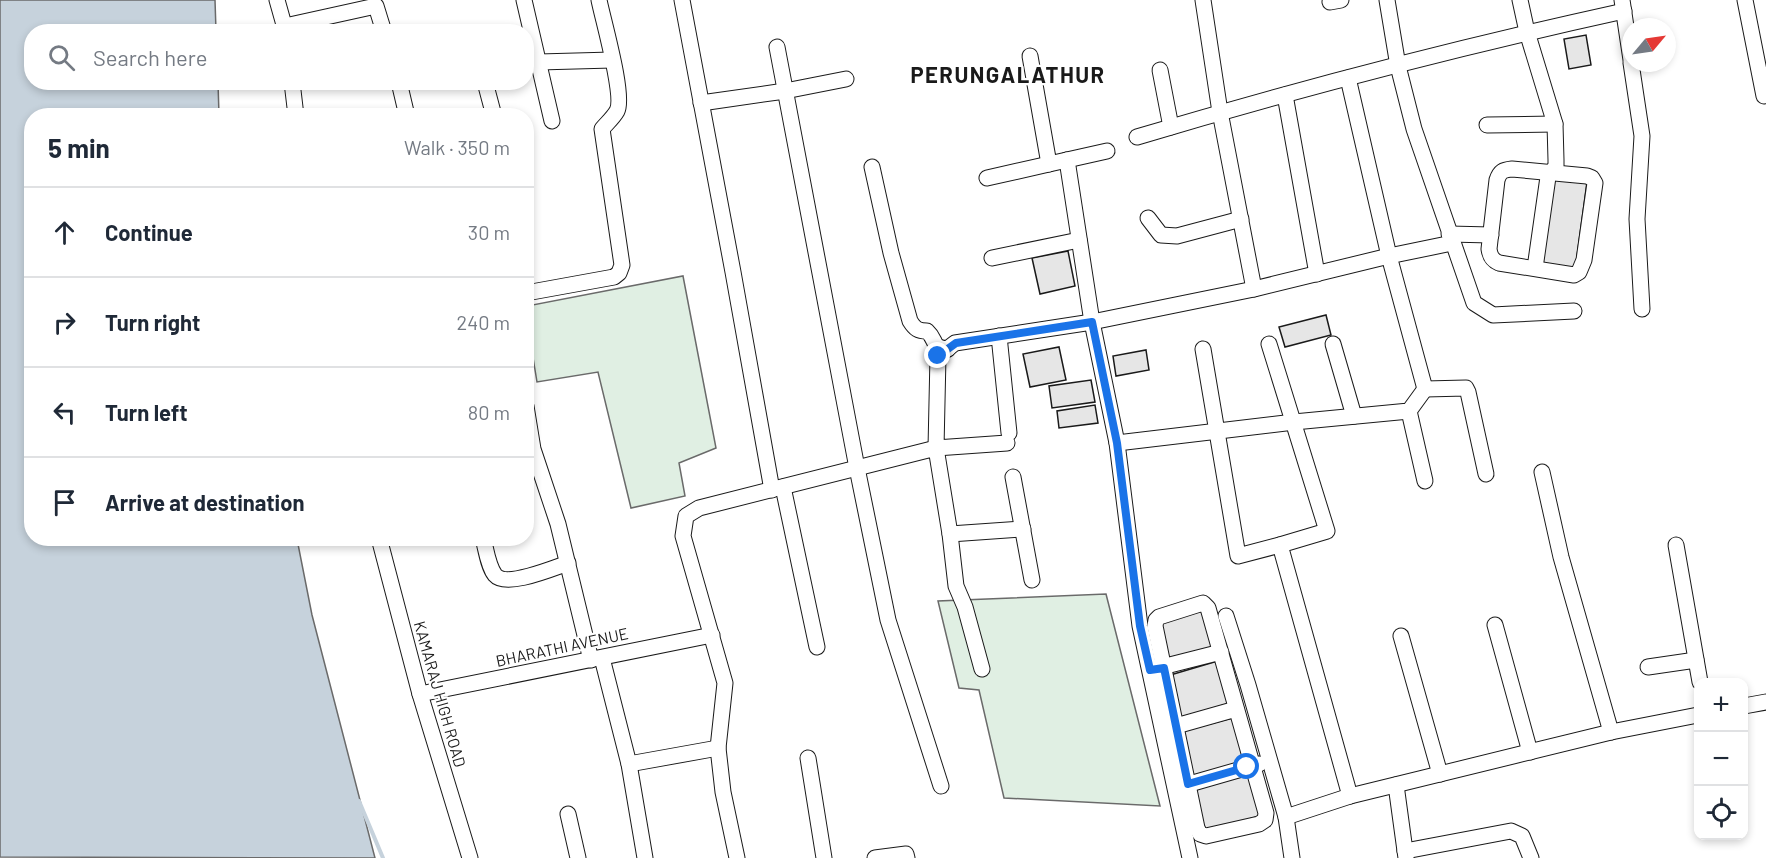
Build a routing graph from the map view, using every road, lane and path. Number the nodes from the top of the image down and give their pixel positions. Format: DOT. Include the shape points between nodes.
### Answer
graph roads {
  1 [pos="277,0"];
  2 [pos="524,0"];
  3 [pos="599,0"];
  4 [pos="682,0"];
  5 [pos="1203,0"];
  6 [pos="1387,0"];
  7 [pos="1520,0"];
  8 [pos="1745,0"];
  9 [pos="375,3"];
  10 [pos="1623,6"];
  11 [pos="284,24"];
  12 [pos="302,24"];
  13 [pos="382,24"];
  14 [pos="527,24"];
  15 [pos="1527,33"];
  16 [pos="777,47"];
  17 [pos="534,51"];
  18 [pos="1030,56"];
  19 [pos="612,60"];
  20 [pos="539,62"];
  21 [pos="1398,66"];
  22 [pos="1160,70"];
  23 [pos="1632,72"];
  24 [pos="1763,73"];
  25 [pos="1348,78"];
  26 [pos="846,79"];
  27 [pos="293,90"];
  28 [pos="401,90"];
  29 [pos="487,90"];
  30 [pos="785,91"];
  31 [pos="1285,95"];
  32 [pos="1764,96"];
  33 [pos="701,103"];
  34 [pos="295,108"];
  35 [pos="405,108"];
  36 [pos="492,108"];
  37 [pos="1220,112"];
  38 [pos="552,121"];
  39 [pos="1555,124"];
  40 [pos="1487,125"];
  41 [pos="1171,127"];
  42 [pos="1137,137"];
  43 [pos="1107,151"];
  44 [pos="1067,160"];
  45 [pos="1049,164"];
  46 [pos="872,166"];
  47 [pos="1552,171"];
  48 [pos="987,178"];
  49 [pos="1148,218"];
  50 [pos="1241,219"];
  51 [pos="1491,235"];
  52 [pos="1451,239"];
  53 [pos="1079,240"];
  54 [pos="1389,256"];
  55 [pos="992,258"];
  56 [pos="1535,268"];
  57 [pos="1317,274"];
  58 [pos="1254,289"];
  59 [pos="534,292"];
  60 [pos="1642,309"];
  61 [pos="1574,311"];
  62 [pos="1092,322"];
  63 [pos="999,336"];
  64 [pos="1269,344"];
  65 [pos="1333,344"];
  66 [pos="948,349"];
  67 [pos="1203,349"];
  68 [pos="1425,389"];
  69 [pos="1409,411"];
  70 [pos="1354,416"];
  71 [pos="1294,422"];
  72 [pos="1217,431"];
  73 [pos="1117,443"];
  74 [pos="936,448"];
  75 [pos="534,452"];
  76 [pos="857,468"];
  77 [pos="1542,472"];
  78 [pos="1486,474"];
  79 [pos="1013,477"];
  80 [pos="1425,480"];
  81 [pos="778,489"];
  82 [pos="1023,529"];
  83 [pos="950,534"];
  84 [pos="1280,545"];
  85 [pos="1676,545"];
  86 [pos="381,546"];
  87 [pos="485,546"];
  88 [pos="568,563"];
  89 [pos="1032,580"];
  90 [pos="1226,616"];
  91 [pos="1495,625"];
  92 [pos="712,635"];
  93 [pos="1401,636"];
  94 [pos="817,647"];
  95 [pos="1221,652"];
  96 [pos="597,659"];
  97 [pos="1696,660"];
  98 [pos="1648,667"];
  99 [pos="981,669"];
  100 [pos="1157,669"];
  101 [pos="1699,678"];
  102 [pos="420,694"];
  103 [pos="1766,702"];
  104 [pos="1748,705"];
  105 [pos="1236,709"];
  106 [pos="1694,716"];
  107 [pos="1176,726"];
  108 [pos="1611,732"];
  109 [pos="718,747"];
  110 [pos="1530,752"];
  111 [pos="808,759"];
  112 [pos="1269,760"];
  113 [pos="629,764"];
  114 [pos="1252,766"];
  115 [pos="1440,774"];
  116 [pos="1396,785"];
  117 [pos="941,786"];
  118 [pos="1182,786"];
  119 [pos="1350,796"];
  120 [pos="568,814"];
  121 [pos="1286,817"];
  122 [pos="1405,854"];
  123 [pos="471,858"];
  124 [pos="578,858"];
  125 [pos="645,858"];
  126 [pos="737,858"];
  127 [pos="824,858"];
  128 [pos="875,858"];
  129 [pos="908,858"];
  130 [pos="1190,858"];
  131 [pos="1292,858"];
  132 [pos="1531,858"];
  1 -- 11 [label="street"];
  2 -- 14 [label="street"];
  3 -- 19 [label="street"];
  4 -- 33 [label="street"];
  5 -- 37 [label="street"];
  6 -- 21 [label="street"];
  7 -- 15 [label="street"];
  8 -- 24 [label="street"];
  9 -- 12 [label="street"];
  9 -- 13 [label="street"];
  10 -- 15 [label="street"];
  15 -- 21 [label="street"];
  15 -- 39 [label="street"];
  16 -- 30 [label="street"];
  17 -- 20 [label="street"];
  18 -- 45 [label="street"];
  19 -- 20 [label="street"];
  19 -- 59 [label="street" via="618,110 602,129 622,266 619,273 608,279"];
  20 -- 38 [label="street"];
  21 -- 25 [label="street"];
  21 -- 52 [label="street" via="1414,129"];
  22 -- 41 [label="street"];
  23 -- 60 [label="street" via="1642,136 1637,219"];
  24 -- 32 [label="street"];
  25 -- 31 [label="street"];
  25 -- 54 [label="street"];
  26 -- 30 [label="street"];
  27 -- 34 [label="street"];
  28 -- 35 [label="street"];
  29 -- 36 [label="street"];
  30 -- 33 [label="street"];
  30 -- 76 [label="street"];
  31 -- 37 [label="street"];
  31 -- 57 [label="street"];
  33 -- 81 [label="street"];
  37 -- 41 [label="street"];
  37 -- 50 [label="street"];
  39 -- 40 [label="street"];
  39 -- 47 [label="street" via="1556,166"];
  41 -- 42 [label="street"];
  43 -- 44 [label="street"];
  44 -- 45 [label="street"];
  44 -- 53 [label="street"];
  45 -- 48 [label="street"];
  46 -- 66 [label="street" via="910,321 920,331 932,335 938,348"];
  47 -- 51 [label="street" via="1512,169 1499,174"];
  47 -- 56 [label="street"];
  47 -- 56 [label="street" via="1587,176 1595,183 1584,260 1574,275"];
  49 -- 50 [label="street" via="1161,235 1178,236"];
  50 -- 58 [label="street"];
  51 -- 52 [label="street"];
  51 -- 56 [label="street" via="1489,249 1494,261"];
  52 -- 54 [label="street"];
  52 -- 61 [label="street" via="1474,303 1493,315"];
  53 -- 55 [label="street"];
  53 -- 62 [label="street"];
  54 -- 57 [label="street"];
  54 -- 68 [label="street"];
  57 -- 58 [label="street"];
  58 -- 62 [label="street"];
  62 -- 63 [label="street"];
  62 -- 73 [label="street"];
  63 -- 66 [label="street" via="956,343"];
  63 -- 74 [label="street" via="1008,438"];
  64 -- 71 [label="street"];
  65 -- 70 [label="street"];
  66 -- 74 [label="street" via="938,356"];
  67 -- 72 [label="street"];
  68 -- 69 [label="street"];
  68 -- 78 [label="street" via="1466,388"];
  69 -- 70 [label="street"];
  69 -- 80 [label="street"];
  70 -- 71 [label="street"];
  71 -- 72 [label="street"];
  71 -- 84 [label="street" via="1327,531"];
  72 -- 73 [label="street"];
  72 -- 84 [label="street" via="1238,556"];
  73 -- 100 [label="street" via="1140,626"];
  74 -- 76 [label="street"];
  74 -- 83 [label="street"];
  75 -- 88 [label="street"];
  76 -- 81 [label="street"];
  76 -- 117 [label="street" via="888,620"];
  77 -- 108 [label="street" via="1561,557"];
  79 -- 82 [label="street"];
  81 -- 92 [label="street" via="699,508 686,516 683,536"];
  81 -- 94 [label="street"];
  82 -- 83 [label="street"];
  82 -- 89 [label="street"];
  83 -- 99 [label="street" via="956,586"];
  84 -- 119 [label="street"];
  85 -- 97 [label="street"];
  86 -- 102 [label="street, KAMARAJ HIGH ROAD"];
  87 -- 88 [label="street" via="491,568 502,580"];
  88 -- 96 [label="street"];
  90 -- 112 [label="street"];
  91 -- 110 [label="street"];
  92 -- 96 [label="street, BHARATHI AVENUE"];
  92 -- 109 [label="street" via="725,683"];
  93 -- 115 [label="street"];
  95 -- 100 [label="street"];
  95 -- 100 [label="street" via="1203,603 1156,620"];
  95 -- 105 [label="street"];
  96 -- 102 [label="street, BHARATHI AVENUE"];
  96 -- 113 [label="street"];
  97 -- 98 [label="street"];
  97 -- 101 [label="street"];
  100 -- 107 [label="street"];
  100 -- 118 [label="street"];
  102 -- 123 [label="street, KAMARAJ HIGH ROAD"];
  103 -- 104 [label="street"];
  105 -- 107 [label="street"];
  105 -- 114 [label="street"];
  106 -- 108 [label="street"];
  107 -- 118 [label="street"];
  108 -- 110 [label="street"];
  109 -- 113 [label="street"];
  109 -- 126 [label="street"];
  110 -- 115 [label="street"];
  111 -- 127 [label="street"];
  112 -- 114 [label="street"];
  112 -- 121 [label="street"];
  113 -- 125 [label="street"];
  114 -- 118 [label="street"];
  114 -- 118 [label="street" via="1266,813 1259,824 1203,836"];
  115 -- 116 [label="street"];
  116 -- 119 [label="street"];
  116 -- 122 [label="street"];
  118 -- 130 [label="street"];
  119 -- 121 [label="street"];
  120 -- 124 [label="street"];
  121 -- 131 [label="street"];
  122 -- 132 [label="street" via="1511,831 1522,836"];
  128 -- 129 [label="street" via="906,854"];
}
